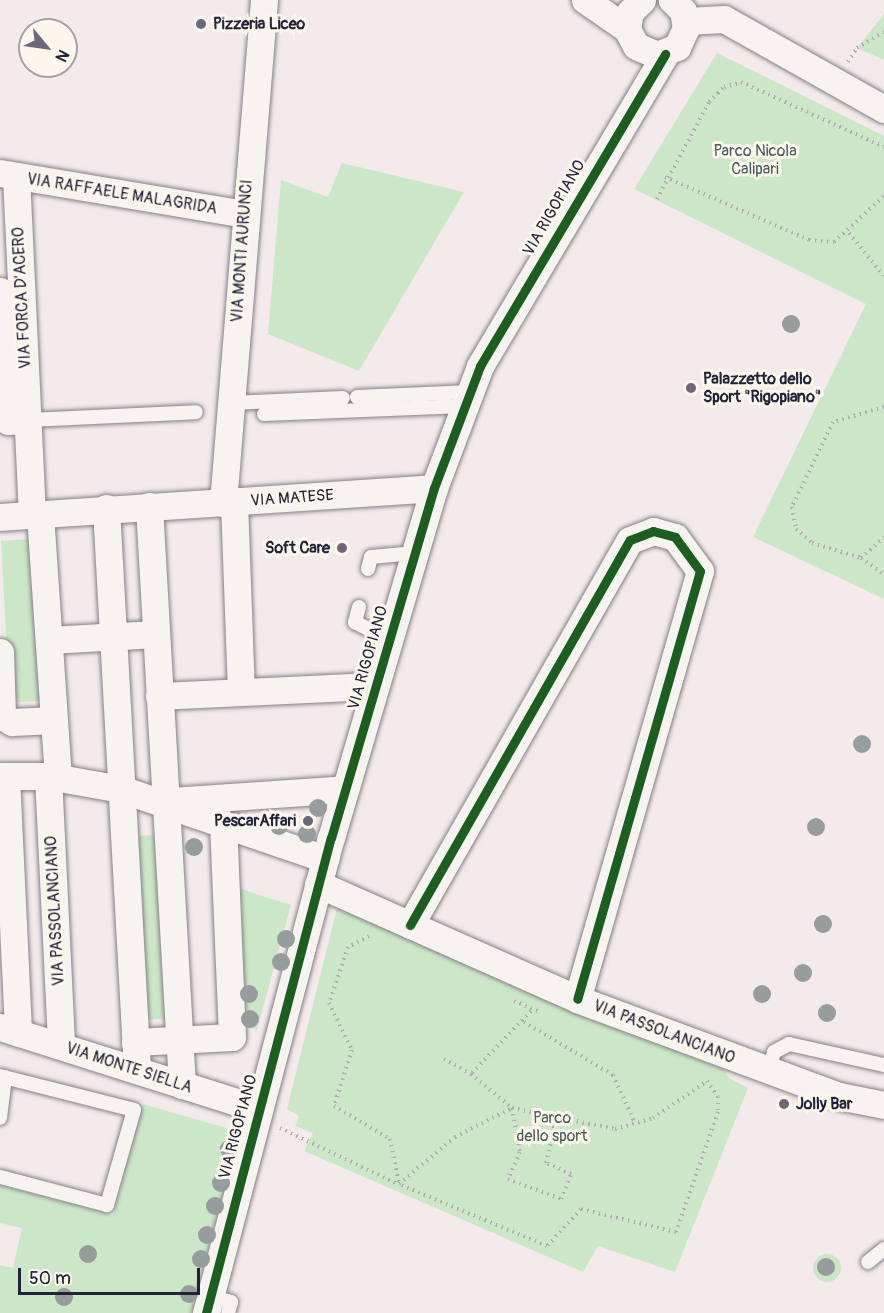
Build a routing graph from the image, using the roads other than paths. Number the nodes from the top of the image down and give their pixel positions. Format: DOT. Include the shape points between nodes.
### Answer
graph roads {
  1 [pos="264,0"];
  2 [pos="585,0"];
  3 [pos="642,0"];
  4 [pos="697,13"];
  5 [pos="632,38"];
  6 [pos="665,54"];
  7 [pos="640,88"];
  8 [pos="884,109"];
  9 [pos="8,175"];
  10 [pos="244,214"];
  11 [pos="0,291"];
  12 [pos="1,322"];
  13 [pos="468,399"];
  14 [pos="231,403"];
  15 [pos="196,412"];
  16 [pos="264,414"];
  17 [pos="28,420"];
  18 [pos="434,488"];
  19 [pos="228,503"];
  20 [pos="149,506"];
  21 [pos="106,508"];
  22 [pos="36,514"];
  23 [pos="0,517"];
  24 [pos="415,553"];
  25 [pos="368,569"];
  26 [pos="359,607"];
  27 [pos="156,634"];
  28 [pos="113,636"];
  29 [pos="49,639"];
  30 [pos="389,640"];
  31 [pos="0,652"];
  32 [pos="375,686"];
  33 [pos="241,691"];
  34 [pos="159,696"];
  35 [pos="54,720"];
  36 [pos="3,776"];
  37 [pos="53,776"];
  38 [pos="121,789"];
  39 [pos="345,789"];
  40 [pos="167,801"];
  41 [pos="223,825"];
  42 [pos="322,872"];
  43 [pos="410,925"];
  44 [pos="577,999"];
  45 [pos="9,1030"];
  46 [pos="180,1040"];
  47 [pos="135,1042"];
  48 [pos="61,1046"];
  49 [pos="884,1065"];
  50 [pos="136,1070"];
  51 [pos="768,1071"];
  52 [pos="2,1077"];
  53 [pos="182,1085"];
  54 [pos="884,1105"];
  55 [pos="266,1117"];
  56 [pos="0,1118"];
  57 [pos="0,1177"];
  58 [pos="884,1250"];
  59 [pos="868,1262"];
  60 [pos="215,1307"];
  1 -- 10 [label="street, VIA MONTI AURUNCI"];
  2 -- 5 [label="street"];
  3 -- 5 [label="street" via="630,12"];
  4 -- 6 [label="street, VIA RIGOPIANO" via="677,47"];
  4 -- 8 [label="street"];
  5 -- 6 [label="street"];
  5 -- 7 [label="street"];
  6 -- 7 [label="street, VIA RIGOPIANO"];
  7 -- 13 [label="street, VIA RIGOPIANO"];
  9 -- 10 [label="street, VIA RAFFAELE MALAGRIDA"];
  9 -- 17 [label="street, VIA FORCA D'ACERO"];
  10 -- 14 [label="street, VIA MONTI AURUNCI"];
  11 -- 12 [label="street, VIA FORCA D'ACERO"];
  12 -- 17 [label="street, VIA FORCA D'ACERO" via="8,421"];
  13 -- 14 [label="lane" via="350,397"];
  13 -- 16 [label="lane"];
  13 -- 18 [label="street, VIA RIGOPIANO"];
  14 -- 19 [label="street, VIA MONTI AURUNCI"];
  15 -- 17 [label="lane"];
  17 -- 22 [label="street, VIA FORCA D'ACERO"];
  18 -- 19 [label="street, VIA MATESE"];
  18 -- 24 [label="street, VIA RIGOPIANO"];
  19 -- 20 [label="street, VIA MATESE"];
  19 -- 33 [label="street, VIA MONTI AURUNCI"];
  20 -- 21 [label="street, VIA MATESE"];
  20 -- 27 [label="street"];
  21 -- 22 [label="street, VIA MATESE"];
  21 -- 28 [label="street"];
  22 -- 23 [label="street, VIA MATESE"];
  22 -- 29 [label="street"];
  24 -- 25 [label="lane" via="371,557"];
  24 -- 30 [label="street, VIA RIGOPIANO"];
  26 -- 30 [label="lane" via="355,622"];
  27 -- 28 [label="street"];
  27 -- 34 [label="street"];
  28 -- 29 [label="street"];
  28 -- 38 [label="street"];
  29 -- 35 [label="street"];
  30 -- 32 [label="street, VIA RIGOPIANO"];
  31 -- 35 [label="street" via="2,716 12,722"];
  32 -- 33 [label="street"];
  32 -- 39 [label="street, VIA RIGOPIANO"];
  33 -- 34 [label="street"];
  34 -- 40 [label="street"];
  35 -- 37 [label="street"];
  36 -- 37 [label="street, VIA PASSOLANCIANO"];
  36 -- 45 [label="street, VIA PASSOLANCIANO"];
  37 -- 38 [label="street, VIA PASSOLANCIANO"];
  37 -- 48 [label="street, VIA PASSOLANCIANO"];
  38 -- 40 [label="street, VIA PASSOLANCIANO"];
  38 -- 47 [label="street"];
  39 -- 40 [label="street, VIA PASSOLANCIANO"];
  39 -- 42 [label="street, VIA RIGOPIANO"];
  40 -- 41 [label="street, VIA PASSOLANCIANO"];
  40 -- 46 [label="street"];
  41 -- 42 [label="street, VIA PASSOLANCIANO"];
  41 -- 46 [label="street" via="232,1037"];
  42 -- 43 [label="street, VIA PASSOLANCIANO"];
  42 -- 55 [label="street, VIA RIGOPIANO"];
  43 -- 44 [label="street, VIA PASSOLANCIANO"];
  43 -- 44 [label="street" via="630,540 653,531 675,537 700,571"];
  44 -- 51 [label="street, VIA PASSOLANCIANO"];
  45 -- 48 [label="street, VIA MONTE SIELLA"];
  46 -- 47 [label="street"];
  46 -- 53 [label="street"];
  47 -- 50 [label="street"];
  48 -- 50 [label="street, VIA MONTE SIELLA"];
  49 -- 51 [label="lane" via="789,1044 774,1052"];
  50 -- 53 [label="street, VIA MONTE SIELLA"];
  51 -- 54 [label="street, VIA PASSOLANCIANO" via="839,1096"];
  52 -- 56 [label="lane"];
  52 -- 57 [label="lane" via="134,1110 107,1205"];
  53 -- 55 [label="street, VIA MONTE SIELLA"];
  55 -- 60 [label="street, VIA RIGOPIANO"];
  58 -- 59 [label="lane"];
}
